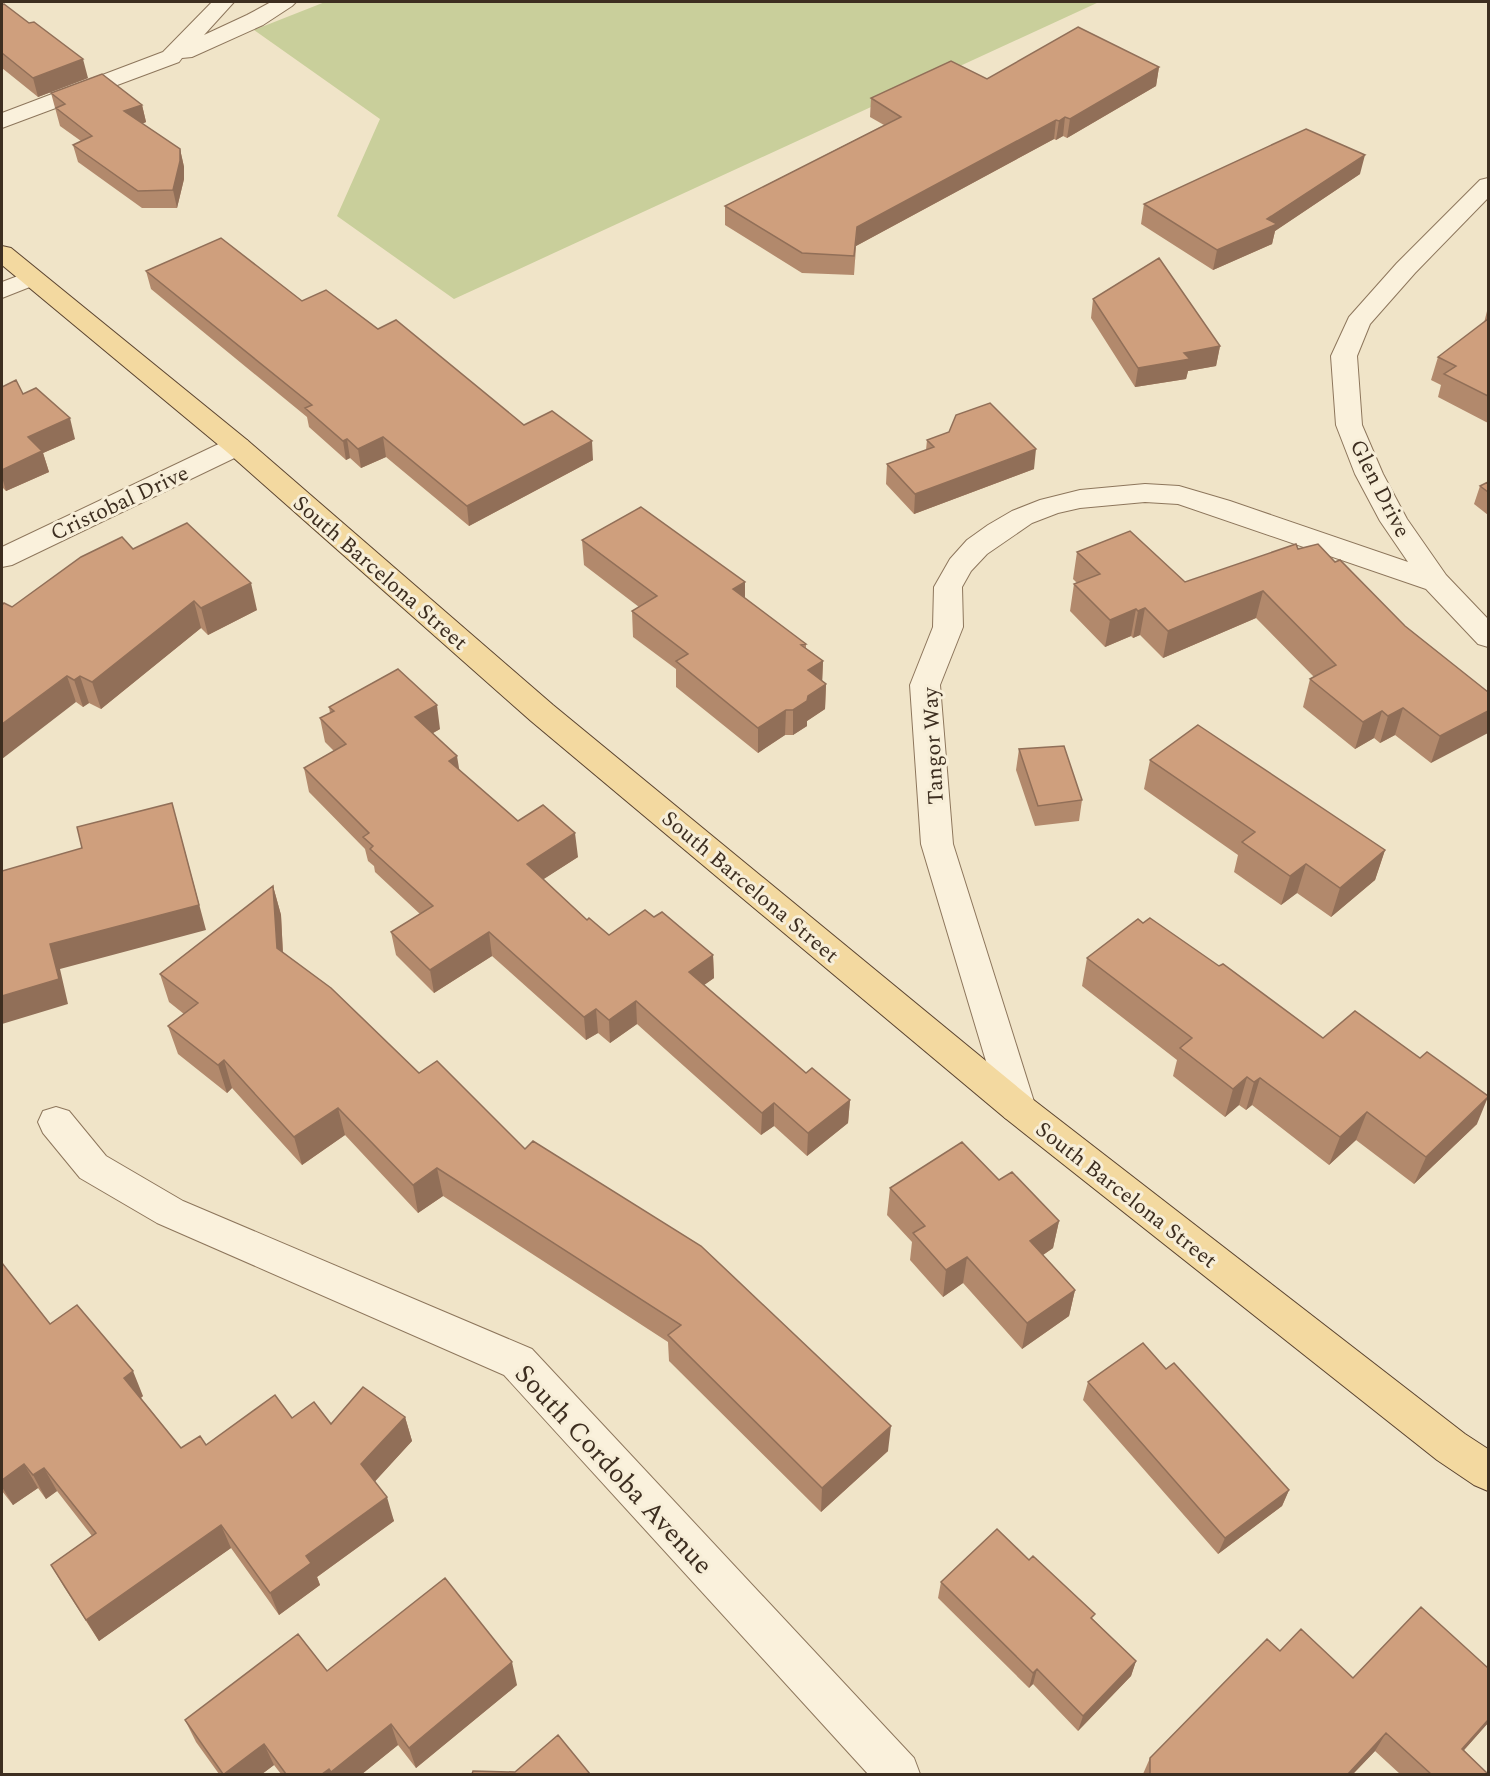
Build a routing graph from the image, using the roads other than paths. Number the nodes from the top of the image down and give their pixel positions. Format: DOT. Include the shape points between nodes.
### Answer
graph roads {
  1 [pos="223,2"];
  2 [pos="285,2"];
  3 [pos="171,57"];
  4 [pos="2,121"];
  5 [pos="1488,185"];
  6 [pos="2,253"];
  7 [pos="31,278"];
  8 [pos="2,291"];
  9 [pos="237,446"];
  10 [pos="2,558"];
  11 [pos="1436,582"];
  12 [pos="1488,637"];
  13 [pos="1018,1108"];
  14 [pos="56,1122"];
  15 [pos="1488,1472"];
  16 [pos="898,1774"];
  1 -- 3 [label="street"];
  2 -- 3 [label="street" via="255,20"];
  3 -- 4 [label="street"];
  5 -- 11 [label="street, Glen Drive" via="1358,322 1344,356 1349,425 1368,474 1394,521"];
  6 -- 7 [label="main road, South Barcelona Street"];
  7 -- 8 [label="street"];
  7 -- 9 [label="main road, South Barcelona Street"];
  9 -- 10 [label="street, Cristobal Drive"];
  9 -- 13 [label="main road, South Barcelona Street" via="542,713"];
  11 -- 12 [label="street, Glen Drive"];
  11 -- 13 [label="street, Tangor Way" via="1220,507 1179,495 1145,493 1112,494 1050,506 1022,517 998,531 960,566 948,587 948,627 925,685 937,844"];
  13 -- 15 [label="main road, South Barcelona Street" via="1451,1448"];
  14 -- 16 [label="street, South Cordoba Avenue" via="93,1167 170,1212 518,1362"];
}
